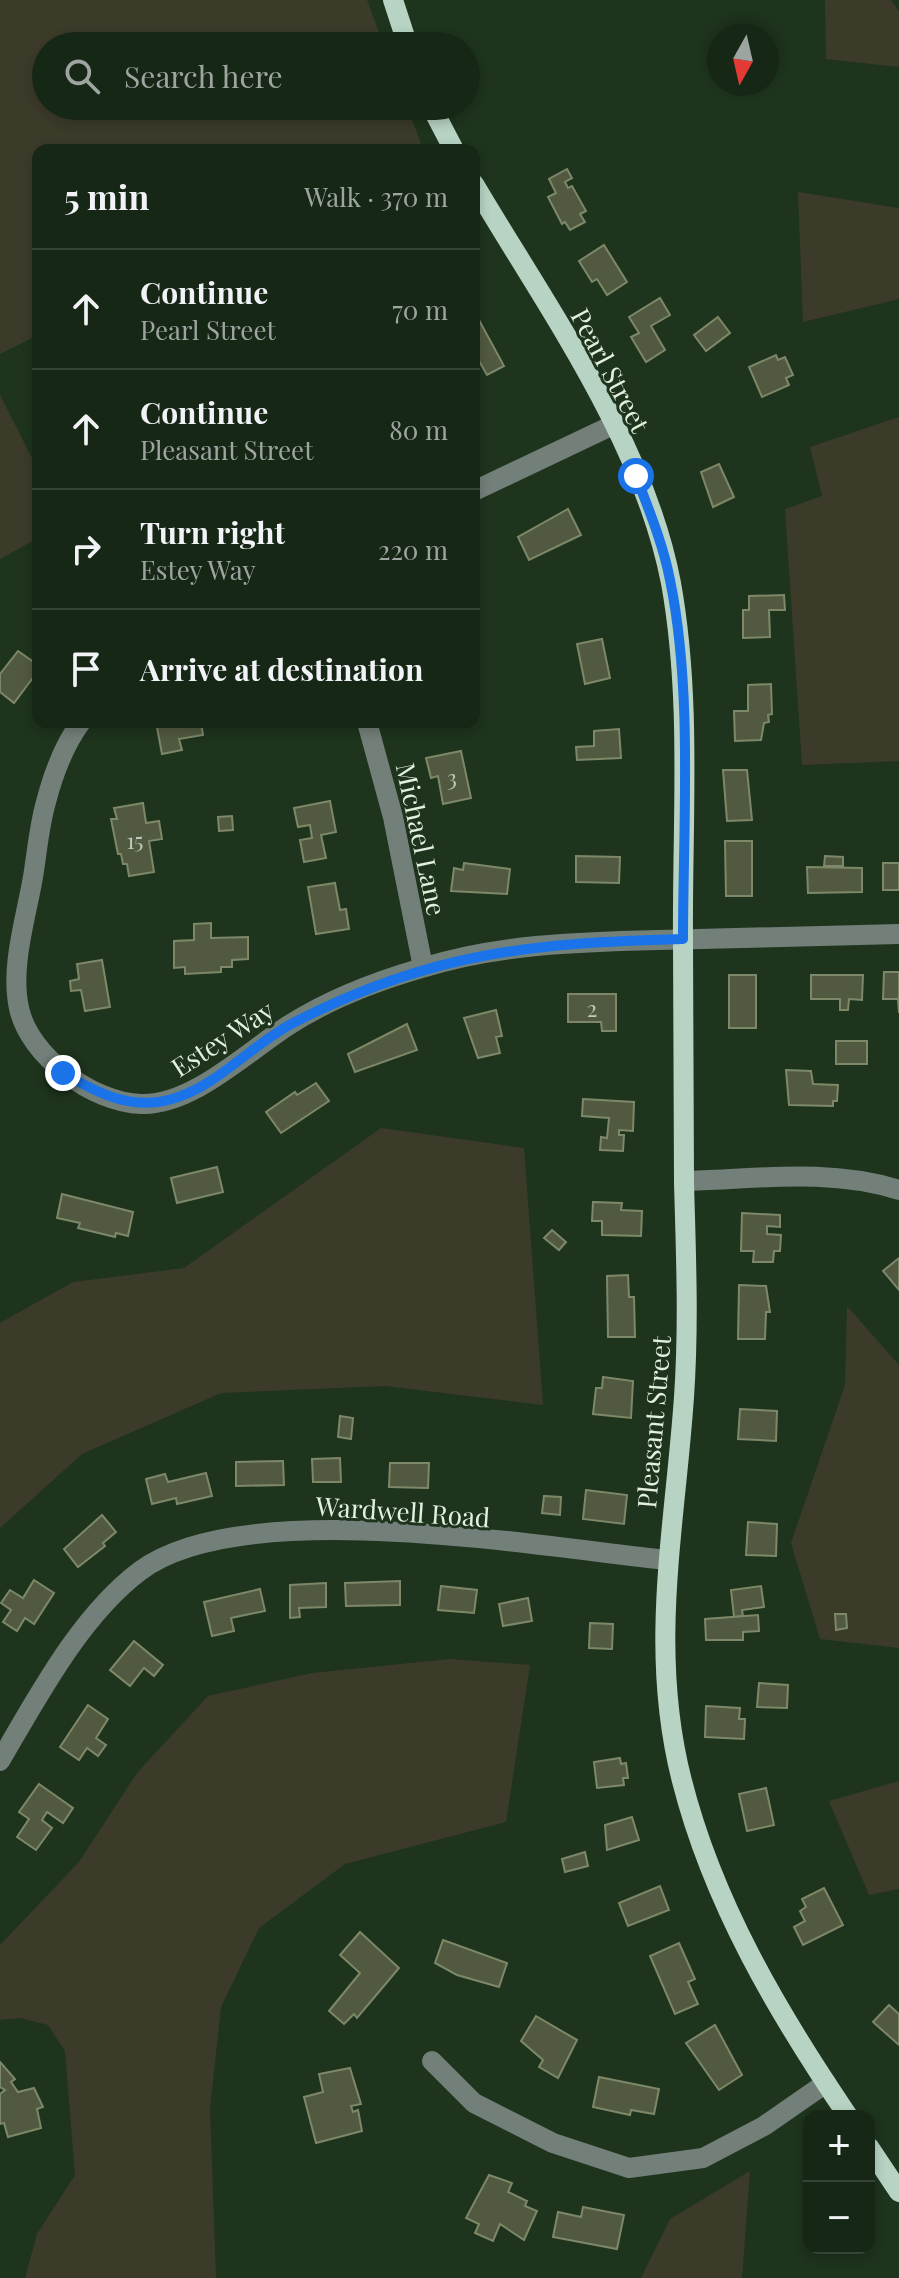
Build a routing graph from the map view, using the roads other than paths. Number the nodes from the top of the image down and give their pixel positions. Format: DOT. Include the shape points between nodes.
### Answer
graph roads {
  1 [pos="393,0"];
  2 [pos="403,32"];
  3 [pos="438,120"];
  4 [pos="451,144"];
  5 [pos="480,194"];
  6 [pos="613,425"];
  7 [pos="480,488"];
  8 [pos="681,689"];
  9 [pos="77,728"];
  10 [pos="369,728"];
  11 [pos="899,934"];
  12 [pos="683,939"];
  13 [pos="423,967"];
  14 [pos="684,1181"];
  15 [pos="899,1190"];
  16 [pos="667,1560"];
  17 [pos="0,1761"];
  18 [pos="432,2061"];
  19 [pos="826,2083"];
  20 [pos="844,2110"];
  21 [pos="875,2156"];
  22 [pos="899,2192"];
  1 -- 2 [label="main road"];
  3 -- 4 [label="main road"];
  5 -- 6 [label="main road, Pearl Street"];
  6 -- 7 [label="street"];
  6 -- 8 [label="main road, Pearl Street" via="653,519 670,580"];
  8 -- 12 [label="main road, Pleasant Street"];
  9 -- 13 [label="street, Estey Way" via="46,802 18,965 19,1009 37,1046 63,1073 94,1091 140,1105 174,1099 291,1024"];
  10 -- 13 [label="street, Michael Lane" via="393,817"];
  11 -- 12 [label="street, Estey Way"];
  12 -- 13 [label="street, Estey Way" via="512,949"];
  12 -- 14 [label="main road, Pleasant Street"];
  14 -- 15 [label="street" via="824,1177 865,1179"];
  14 -- 16 [label="main road, Pleasant Street" via="689,1294"];
  16 -- 17 [label="street, Wardwell Road" via="342,1528 260,1534 181,1550 140,1571 93,1619 43,1687"];
  16 -- 19 [label="main road, Pleasant Street" via="665,1682 681,1780 742,1942"];
  18 -- 19 [label="street" via="474,2103 553,2143 629,2168 703,2158 764,2126"];
  19 -- 20 [label="main road, Pleasant Street"];
  21 -- 22 [label="main road"];
}
